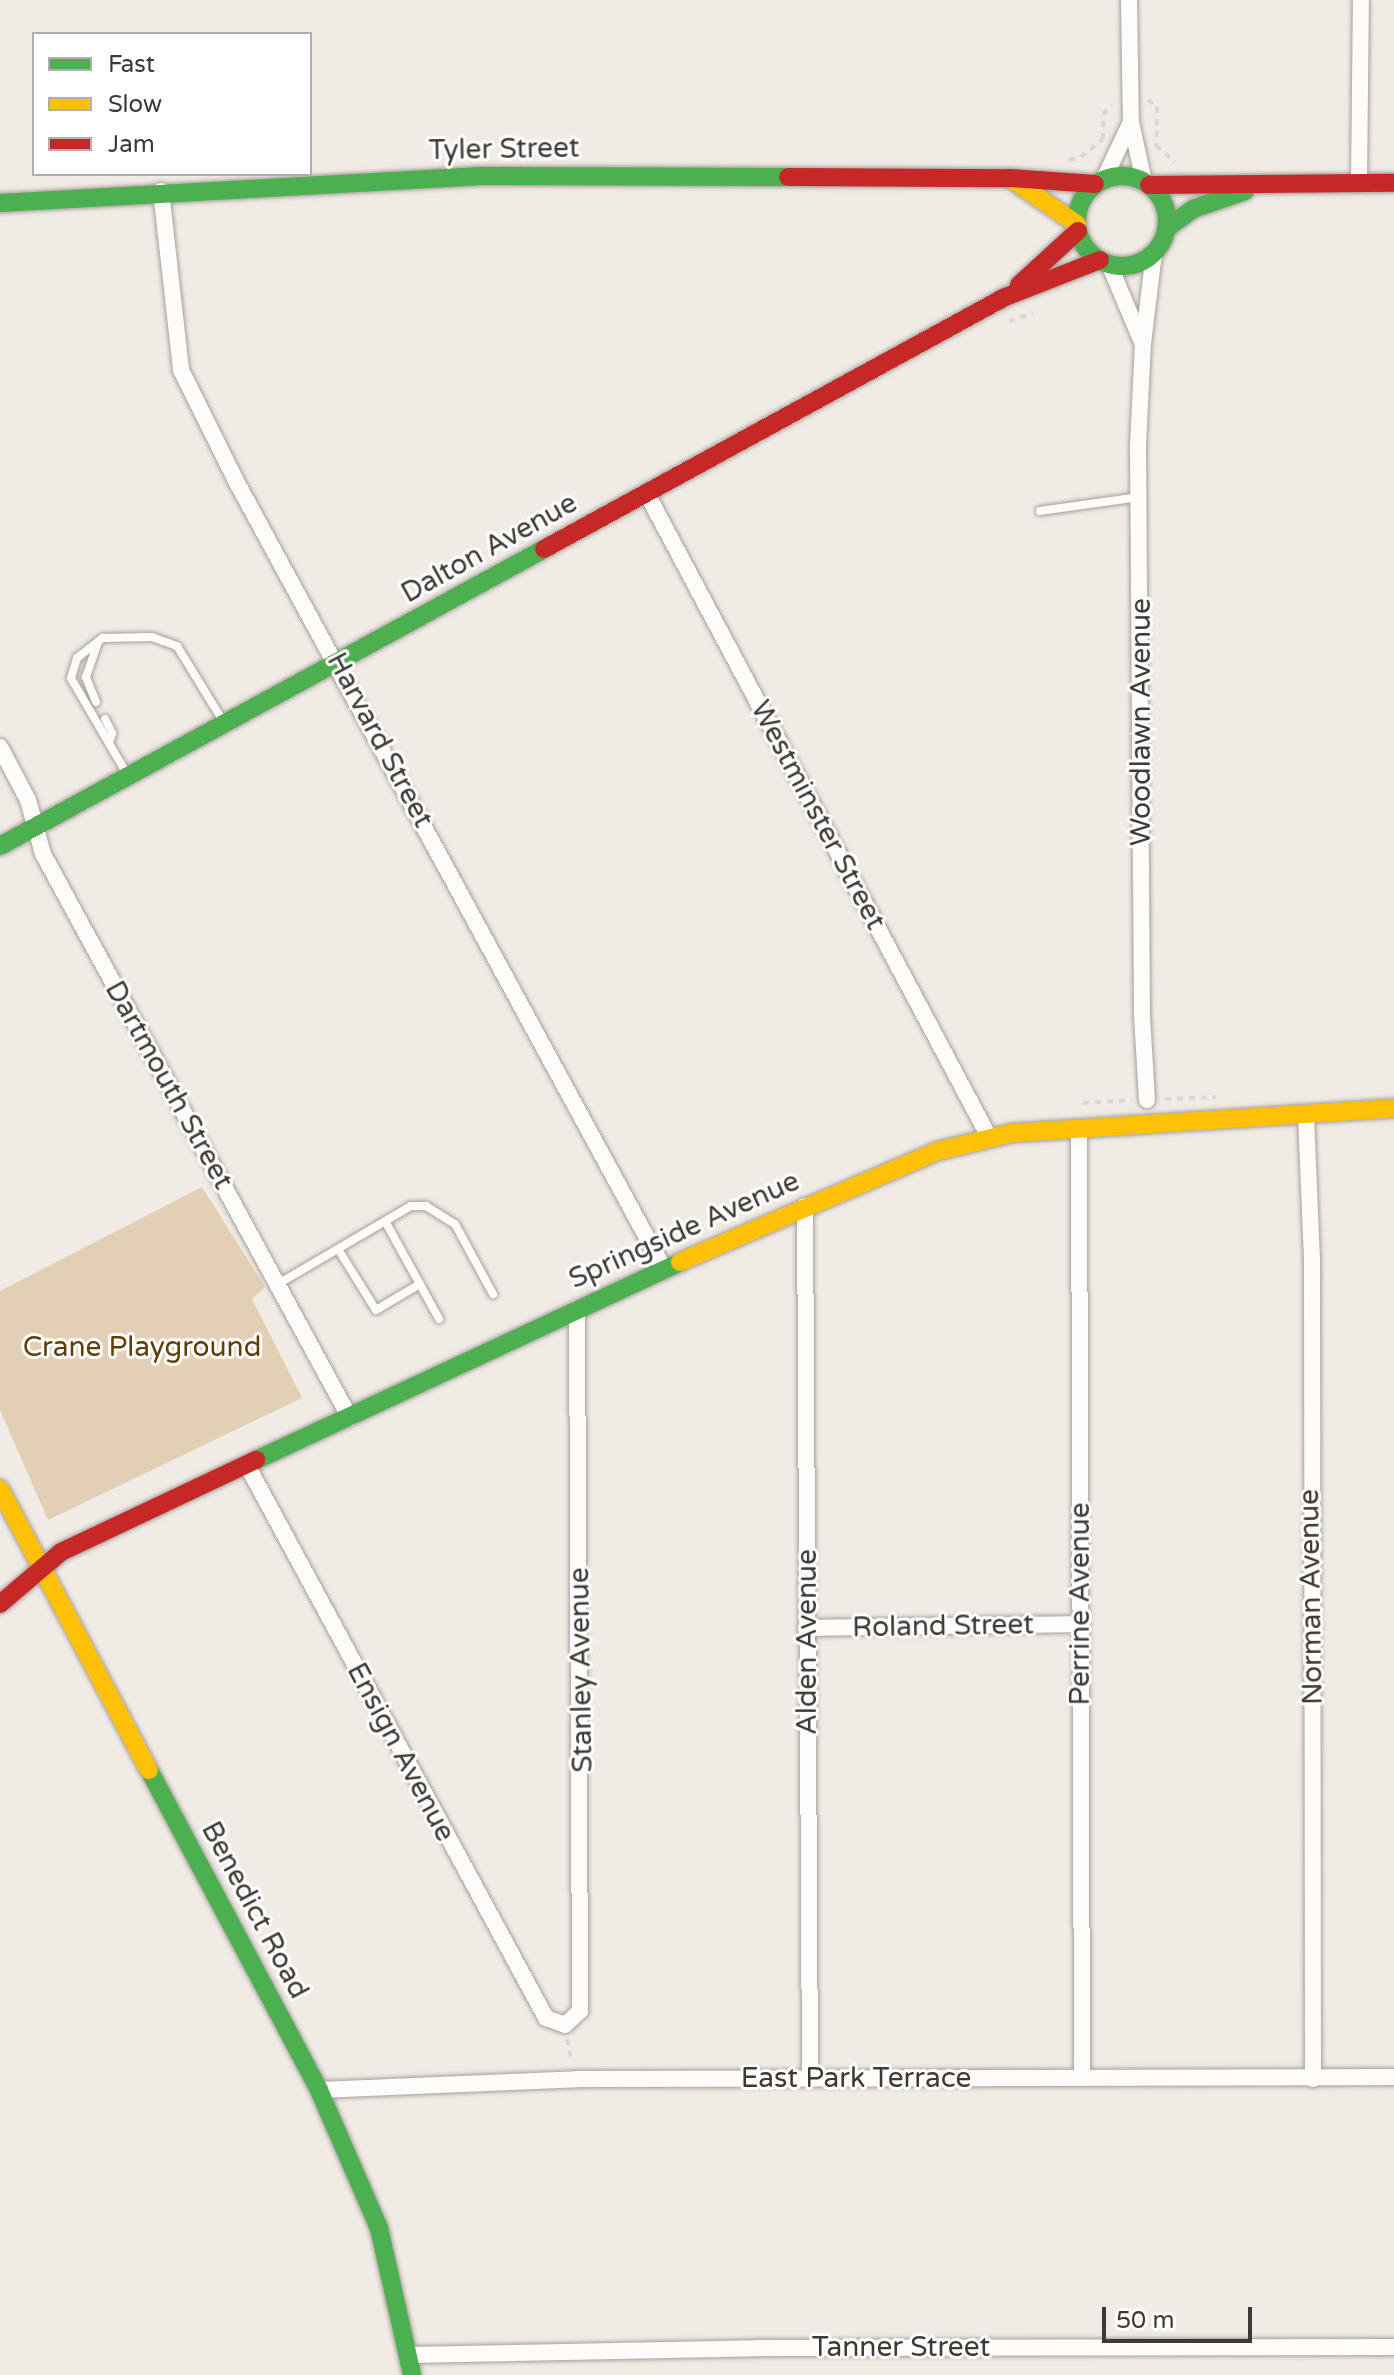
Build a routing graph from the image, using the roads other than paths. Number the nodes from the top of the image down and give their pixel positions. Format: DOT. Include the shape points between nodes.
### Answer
graph roads {
  1 [pos="1129,0"];
  2 [pos="1361,0"];
  3 [pos="1131,122"];
  4 [pos="1010,178"];
  5 [pos="1146,181"];
  6 [pos="1100,182"];
  7 [pos="1267,183"];
  8 [pos="1359,183"];
  9 [pos="1394,183"];
  10 [pos="161,191"];
  11 [pos="0,203"];
  12 [pos="1078,228"];
  13 [pos="1167,228"];
  14 [pos="1154,253"];
  15 [pos="1104,262"];
  16 [pos="1005,297"];
  17 [pos="1143,344"];
  18 [pos="647,494"];
  19 [pos="1140,497"];
  20 [pos="1040,511"];
  21 [pos="98,642"];
  22 [pos="338,662"];
  23 [pos="96,702"];
  24 [pos="105,719"];
  25 [pos="224,722"];
  26 [pos="109,743"];
  27 [pos="0,747"];
  28 [pos="128,776"];
  29 [pos="37,826"];
  30 [pos="0,846"];
  31 [pos="1147,1100"];
  32 [pos="1394,1108"];
  33 [pos="1306,1116"];
  34 [pos="1079,1130"];
  35 [pos="989,1137"];
  36 [pos="805,1206"];
  37 [pos="385,1221"];
  38 [pos="338,1249"];
  39 [pos="664,1269"];
  40 [pos="277,1284"];
  41 [pos="420,1284"];
  42 [pos="493,1294"];
  43 [pos="577,1309"];
  44 [pos="439,1319"];
  45 [pos="350,1418"];
  46 [pos="248,1467"];
  47 [pos="0,1489"];
  48 [pos="42,1565"];
  49 [pos="0,1604"];
  50 [pos="1080,1624"];
  51 [pos="806,1628"];
  52 [pos="565,2025"];
  53 [pos="810,2077"];
  54 [pos="1394,2077"];
  55 [pos="1082,2078"];
  56 [pos="1313,2079"];
  57 [pos="319,2090"];
  58 [pos="1394,2347"];
  59 [pos="409,2355"];
  60 [pos="412,2375"];
  1 -- 3 [label="street"];
  2 -- 8 [label="street"];
  3 -- 5 [label="street"];
  3 -- 6 [label="street"];
  4 -- 6 [label="street, Tyler Street"];
  4 -- 10 [label="street, Tyler Street" via="477,176"];
  4 -- 12 [label="street"];
  5 -- 6 [label="street"];
  5 -- 7 [label="street"];
  5 -- 13 [label="street" via="1165,204"];
  6 -- 12 [label="street" via="1078,209"];
  7 -- 8 [label="street"];
  7 -- 13 [label="street" via="1193,209"];
  8 -- 9 [label="street"];
  10 -- 11 [label="street, Tyler Street"];
  10 -- 22 [label="street, Harvard Street" via="181,370 236,481"];
  12 -- 15 [label="street"];
  12 -- 16 [label="street, Dalton Avenue"];
  13 -- 14 [label="street"];
  14 -- 15 [label="street" via="1133,265"];
  14 -- 17 [label="street, Woodlawn Avenue"];
  15 -- 16 [label="street, Dalton Avenue"];
  15 -- 17 [label="street, Woodlawn Avenue"];
  16 -- 18 [label="street, Dalton Avenue"];
  17 -- 19 [label="street, Woodlawn Avenue"];
  18 -- 22 [label="street, Dalton Avenue"];
  18 -- 35 [label="street, Westminster Street"];
  19 -- 20 [label="lane"];
  19 -- 31 [label="street, Woodlawn Avenue" via="1142,1015"];
  21 -- 23 [label="lane" via="86,677"];
  21 -- 25 [label="lane" via="131,636 177,646"];
  21 -- 26 [label="lane" via="77,658 71,678"];
  22 -- 25 [label="street, Dalton Avenue"];
  22 -- 39 [label="street, Harvard Street"];
  24 -- 26 [label="lane" via="112,733"];
  25 -- 28 [label="street, Dalton Avenue"];
  26 -- 28 [label="lane"];
  27 -- 29 [label="street, Dartmouth Street"];
  28 -- 29 [label="street, Dalton Avenue"];
  29 -- 30 [label="street, Dalton Avenue"];
  29 -- 40 [label="street, Dartmouth Street" via="43,854"];
  32 -- 33 [label="street, Springside Avenue"];
  33 -- 34 [label="street, Springside Avenue"];
  33 -- 56 [label="street, Norman Avenue" via="1312,1260"];
  34 -- 35 [label="street, Springside Avenue"];
  34 -- 50 [label="street, Perrine Avenue"];
  35 -- 36 [label="street, Springside Avenue" via="925,1156"];
  36 -- 39 [label="street, Springside Avenue"];
  36 -- 51 [label="street, Alden Avenue"];
  37 -- 38 [label="lane"];
  37 -- 41 [label="lane"];
  37 -- 42 [label="lane" via="411,1206 443,1215 455,1224"];
  38 -- 40 [label="lane"];
  38 -- 41 [label="lane" via="376,1310"];
  39 -- 43 [label="street, Springside Avenue"];
  40 -- 45 [label="street, Dartmouth Street"];
  41 -- 44 [label="lane"];
  43 -- 45 [label="street, Springside Avenue"];
  43 -- 52 [label="street, Stanley Avenue" via="580,2011"];
  45 -- 46 [label="street, Springside Avenue"];
  46 -- 48 [label="street, Springside Avenue"];
  46 -- 52 [label="street, Ensign Avenue" via="546,2018"];
  47 -- 48 [label="street, Benedict Road"];
  48 -- 49 [label="street, Springside Avenue"];
  48 -- 57 [label="street, Benedict Road"];
  50 -- 51 [label="street, Roland Street"];
  50 -- 55 [label="street, Perrine Avenue"];
  51 -- 53 [label="street, Alden Avenue"];
  53 -- 55 [label="street, East Park Terrace"];
  53 -- 57 [label="street, East Park Terrace" via="441,2081"];
  54 -- 56 [label="street, East Park Terrace"];
  55 -- 56 [label="street, East Park Terrace"];
  57 -- 59 [label="street, Benedict Road" via="379,2228"];
  58 -- 59 [label="street, Tanner Street" via="773,2348"];
  59 -- 60 [label="street, Benedict Road"];
}
